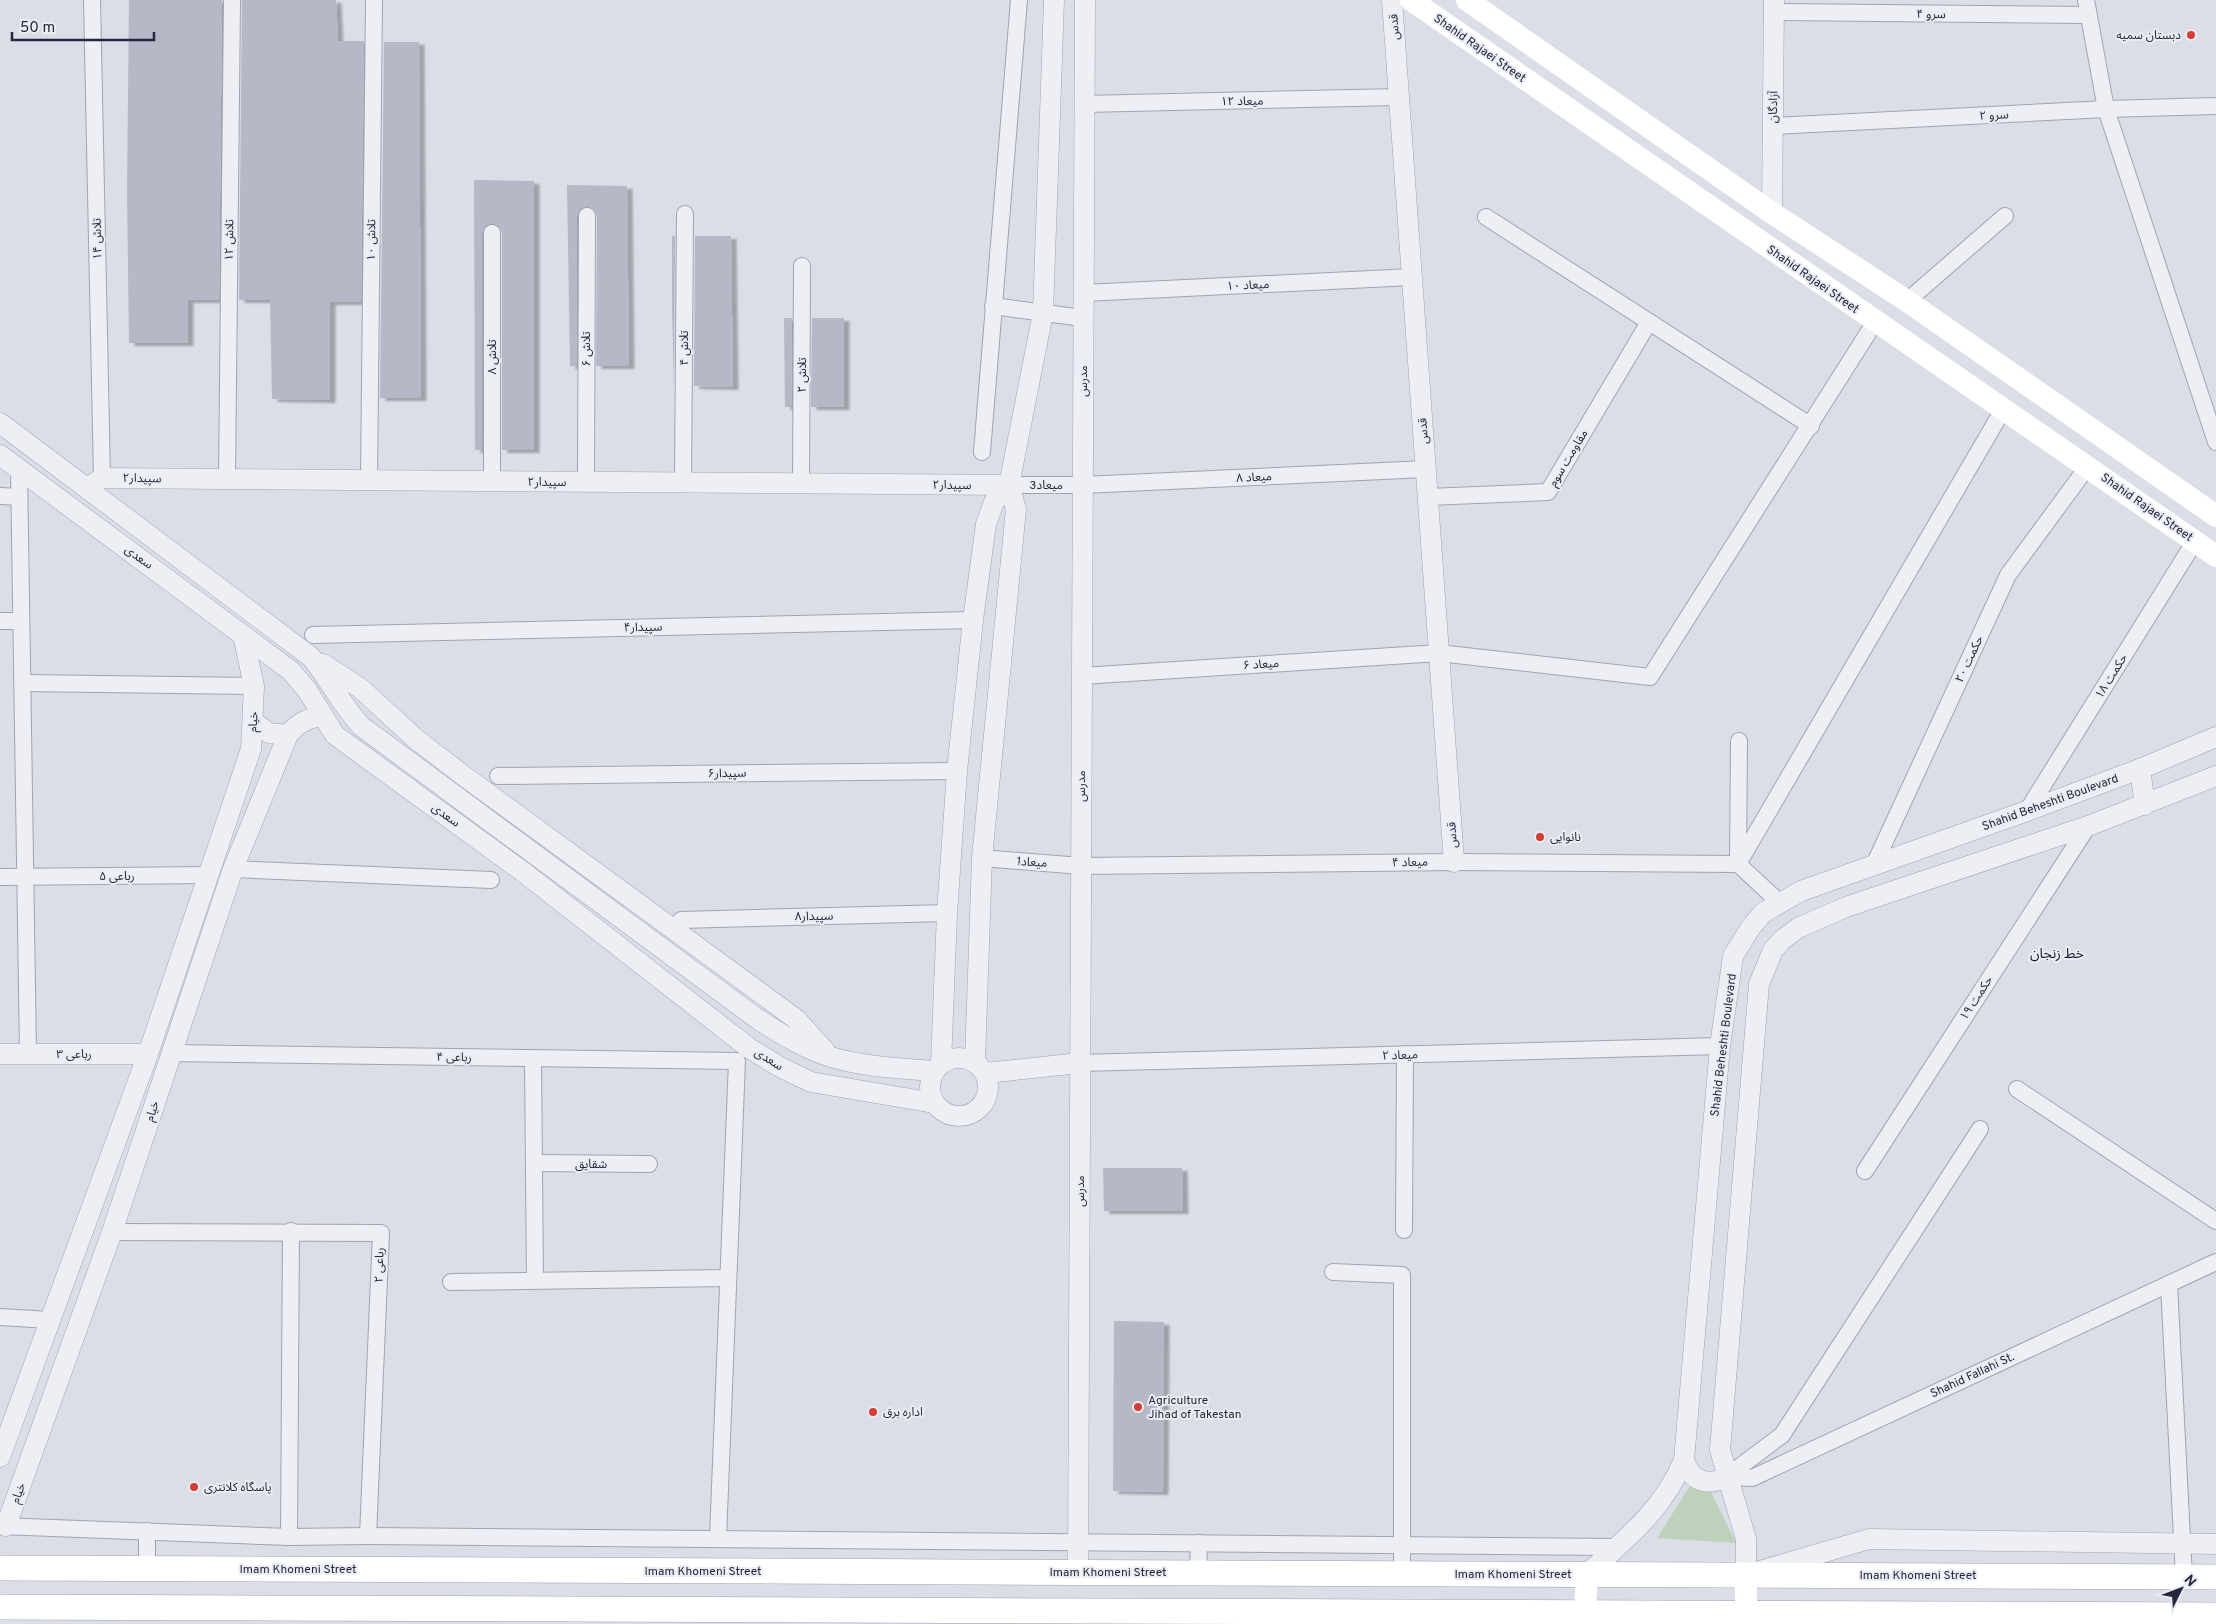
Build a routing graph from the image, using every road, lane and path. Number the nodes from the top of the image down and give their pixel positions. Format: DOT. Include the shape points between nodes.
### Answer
graph roads {
  1 [pos="92,0"];
  2 [pos="232,0"];
  3 [pos="374,0"];
  4 [pos="1019,0"];
  5 [pos="1054,0"];
  6 [pos="1085,0"];
  7 [pos="1392,0"];
  8 [pos="1411,0"];
  9 [pos="1467,0"];
  10 [pos="1774,6"];
  11 [pos="2087,8"];
  12 [pos="1399,97"];
  13 [pos="1084,104"];
  14 [pos="2216,106"];
  15 [pos="2106,109"];
  16 [pos="1773,126"];
  17 [pos="1772,213"];
  18 [pos="685,214"];
  19 [pos="587,216"];
  20 [pos="2005,216"];
  21 [pos="1486,217"];
  22 [pos="492,233"];
  23 [pos="1753,237"];
  24 [pos="802,266"];
  25 [pos="1412,277"];
  26 [pos="1084,293"];
  27 [pos="1907,301"];
  28 [pos="993,306"];
  29 [pos="1043,313"];
  30 [pos="1083,318"];
  31 [pos="1649,322"];
  32 [pos="1875,322"];
  33 [pos="2004,408"];
  34 [pos="0,423"];
  35 [pos="1811,426"];
  36 [pos="2216,442"];
  37 [pos="982,452"];
  38 [pos="0,455"];
  39 [pos="2088,466"];
  40 [pos="19,468"];
  41 [pos="1426,469"];
  42 [pos="227,479"];
  43 [pos="369,480"];
  44 [pos="492,481"];
  45 [pos="586,482"];
  46 [pos="95,483"];
  47 [pos="682,483"];
  48 [pos="801,484"];
  49 [pos="1009,485"];
  50 [pos="1083,485"];
  51 [pos="0,496"];
  52 [pos="19,496"];
  53 [pos="1428,497"];
  54 [pos="2216,516"];
  55 [pos="2196,541"];
  56 [pos="2216,556"];
  57 [pos="974,620"];
  58 [pos="0,621"];
  59 [pos="21,621"];
  60 [pos="243,635"];
  61 [pos="313,635"];
  62 [pos="1439,653"];
  63 [pos="311,657"];
  64 [pos="1082,676"];
  65 [pos="22,683"];
  66 [pos="254,686"];
  67 [pos="321,716"];
  68 [pos="253,722"];
  69 [pos="288,736"];
  70 [pos="2216,737"];
  71 [pos="1739,742"];
  72 [pos="249,753"];
  73 [pos="275,764"];
  74 [pos="2140,769"];
  75 [pos="957,771"];
  76 [pos="498,776"];
  77 [pos="2216,776"];
  78 [pos="2146,805"];
  79 [pos="2027,811"];
  80 [pos="2088,826"];
  81 [pos="982,858"];
  82 [pos="1454,862"];
  83 [pos="1738,864"];
  84 [pos="1874,865"];
  85 [pos="1081,866"];
  86 [pos="233,869"];
  87 [pos="209,875"];
  88 [pos="26,876"];
  89 [pos="0,877"];
  90 [pos="491,880"];
  91 [pos="1780,902"];
  92 [pos="947,913"];
  93 [pos="681,920"];
  94 [pos="1720,1046"];
  95 [pos="171,1053"];
  96 [pos="0,1054"];
  97 [pos="28,1054"];
  98 [pos="148,1054"];
  99 [pos="1405,1054"];
  100 [pos="830,1057"];
  101 [pos="533,1059"];
  102 [pos="1080,1064"];
  103 [pos="937,1067"];
  104 [pos="980,1067"];
  105 [pos="2017,1089"];
  106 [pos="934,1103"];
  107 [pos="1980,1129"];
  108 [pos="534,1164"];
  109 [pos="649,1164"];
  110 [pos="1865,1170"];
  111 [pos="2216,1221"];
  112 [pos="1404,1230"];
  113 [pos="291,1231"];
  114 [pos="112,1232"];
  115 [pos="2216,1262"];
  116 [pos="1333,1272"];
  117 [pos="728,1278"];
  118 [pos="536,1281"];
  119 [pos="451,1282"];
  120 [pos="2169,1284"];
  121 [pos="0,1317"];
  122 [pos="50,1320"];
  123 [pos="31,1371"];
  124 [pos="59,1378"];
  125 [pos="0,1457"];
  126 [pos="1684,1460"];
  127 [pos="1726,1477"];
  128 [pos="3,1526"];
  129 [pos="147,1532"];
  130 [pos="368,1536"];
  131 [pos="289,1537"];
  132 [pos="718,1538"];
  133 [pos="1078,1542"];
  134 [pos="1199,1543"];
  135 [pos="2216,1544"];
  136 [pos="1401,1545"];
  137 [pos="2183,1545"];
  138 [pos="1617,1547"];
  139 [pos="0,1568"];
  140 [pos="147,1569"];
  141 [pos="1078,1572"];
  142 [pos="1198,1572"];
  143 [pos="1402,1573"];
  144 [pos="1587,1574"];
  145 [pos="1746,1575"];
  146 [pos="2184,1576"];
  147 [pos="2216,1577"];
  148 [pos="0,1607"];
  149 [pos="1079,1611"];
  150 [pos="1746,1613"];
  151 [pos="2216,1614"];
  152 [pos="1578,1620"];
  153 [pos="1620,1624"];
  1 -- 46 [label="street, تلاش ۱۴"];
  2 -- 42 [label="street, تلاش ۱۲"];
  3 -- 43 [label="street, تلاش ۱۰"];
  4 -- 28 [label="street"];
  5 -- 29 [label="street"];
  6 -- 13 [label="street, مدرس"];
  7 -- 12 [label="street, قدس"];
  8 -- 23 [label="main road, Shahid Rajaei Street"];
  9 -- 17 [label="main road"];
  10 -- 11 [label="street, سرو ۴"];
  10 -- 16 [label="street, آزادگان"];
  11 -- 15 [label="street"];
  12 -- 13 [label="street, میعاد ۱۲"];
  12 -- 25 [label="street, قدس"];
  13 -- 26 [label="street, مدرس"];
  14 -- 15 [label="street, سرو ۲"];
  15 -- 16 [label="street, سرو ۲"];
  15 -- 36 [label="street"];
  16 -- 17 [label="street, آزادگان"];
  17 -- 23 [label="main road"];
  17 -- 27 [label="main road"];
  18 -- 47 [label="street, تلاش ۴"];
  19 -- 45 [label="street, تلاش ۶"];
  20 -- 27 [label="street"];
  21 -- 31 [label="street"];
  22 -- 44 [label="street, تلاش ۸"];
  23 -- 32 [label="main road, Shahid Rajaei Street"];
  24 -- 48 [label="street, تلاش ۲"];
  25 -- 26 [label="street, میعاد ۱۰"];
  25 -- 41 [label="street, قدس"];
  26 -- 30 [label="street, مدرس"];
  27 -- 54 [label="main road"];
  28 -- 29 [label="street"];
  28 -- 37 [label="street"];
  29 -- 30 [label="street"];
  29 -- 49 [label="street"];
  30 -- 50 [label="street, مدرس"];
  31 -- 35 [label="street"];
  31 -- 53 [label="street, مقاومت سوم" via="1548,492"];
  32 -- 33 [label="main road, Shahid Rajaei Street"];
  32 -- 35 [label="street"];
  33 -- 39 [label="main road, Shahid Rajaei Street"];
  33 -- 83 [label="street"];
  34 -- 46 [label="street, سعدی"];
  35 -- 62 [label="street, میعاد ۶" via="1650,677"];
  38 -- 40 [label="street, سعدی"];
  39 -- 55 [label="main road, Shahid Rajaei Street"];
  39 -- 84 [label="street, حکمت ۲۰" via="2008,575"];
  40 -- 52 [label="street"];
  40 -- 60 [label="street, سعدی"];
  41 -- 50 [label="street, میعاد ۸"];
  41 -- 53 [label="street, قدس"];
  42 -- 43 [label="street, سپیدار۲"];
  42 -- 46 [label="street, سپیدار۲"];
  43 -- 44 [label="street, سپیدار۲"];
  44 -- 45 [label="street, سپیدار۲"];
  45 -- 47 [label="street, سپیدار۲"];
  46 -- 63 [label="street, سعدی"];
  47 -- 48 [label="street, سپیدار۲"];
  48 -- 49 [label="street, سپیدار۲"];
  49 -- 50 [label="street, میعاد3"];
  49 -- 57 [label="street" via="994,502 986,524"];
  49 -- 81 [label="street" via="1016,510"];
  50 -- 64 [label="street, مدرس"];
  51 -- 52 [label="street"];
  52 -- 59 [label="street"];
  53 -- 62 [label="street, قدس"];
  55 -- 56 [label="main road, Shahid Rajaei Street"];
  55 -- 79 [label="street, حکمت ۱۸"];
  57 -- 61 [label="street, سپیدار۴"];
  57 -- 75 [label="street"];
  58 -- 59 [label="street"];
  59 -- 65 [label="street"];
  60 -- 66 [label="street, خیام"];
  60 -- 67 [label="street, سعدی" via="292,671"];
  62 -- 64 [label="street, میعاد ۶"];
  62 -- 82 [label="street, قدس"];
  63 -- 100 [label="street, سعدی" via="360,688 417,740 796,1019"];
  63 -- 100 [label="street, سعدی" via="360,726 759,1020 788,1038"];
  64 -- 85 [label="street, مدرس"];
  65 -- 66 [label="street"];
  65 -- 88 [label="street"];
  66 -- 68 [label="street, خیام"];
  67 -- 69 [label="street, خیام" via="308,718 296,725"];
  67 -- 106 [label="street, سعدی" via="335,735 522,871 757,1052 812,1082"];
  68 -- 69 [label="street" via="269,733"];
  68 -- 72 [label="street, خیام"];
  69 -- 73 [label="street, خیام"];
  70 -- 74 [label="street, Shahid Beheshti Boulevard"];
  71 -- 83 [label="street"];
  72 -- 73 [label="street" via="263,753"];
  72 -- 87 [label="street, خیام"];
  73 -- 86 [label="street, خیام"];
  74 -- 78 [label="street"];
  74 -- 79 [label="street, Shahid Beheshti Boulevard"];
  75 -- 76 [label="street, سپیدار۶"];
  75 -- 92 [label="street"];
  77 -- 78 [label="street"];
  78 -- 80 [label="street"];
  79 -- 84 [label="street, Shahid Beheshti Boulevard"];
  80 -- 110 [label="street, حکمت ۱۹"];
  80 -- 127 [label="street" via="1846,907 1798,928 1773,950 1759,984 1720,1450"];
  81 -- 85 [label="street, میعاد1"];
  81 -- 104 [label="street"];
  82 -- 83 [label="street, میعاد ۴"];
  82 -- 85 [label="street, میعاد ۴"];
  83 -- 91 [label="street"];
  84 -- 91 [label="street, Shahid Beheshti Boulevard" via="1801,891"];
  85 -- 102 [label="street, مدرس"];
  86 -- 90 [label="street"];
  86 -- 95 [label="street, خیام"];
  87 -- 88 [label="street, رباعی ۵"];
  87 -- 98 [label="street, خیام"];
  88 -- 89 [label="street, رباعی ۵"];
  88 -- 97 [label="street"];
  91 -- 94 [label="street, Shahid Beheshti Boulevard" via="1763,913 1733,956"];
  92 -- 93 [label="street, سپیدار۸"];
  92 -- 103 [label="street"];
  94 -- 99 [label="street, میعاد ۲"];
  94 -- 126 [label="street, Shahid Beheshti Boulevard"];
  95 -- 101 [label="street, رباعی ۴"];
  95 -- 114 [label="street, خیام"];
  96 -- 97 [label="street, رباعی ۳"];
  97 -- 98 [label="street, رباعی ۳"];
  98 -- 122 [label="street, خیام"];
  99 -- 102 [label="street, میعاد ۲"];
  99 -- 112 [label="street"];
  100 -- 103 [label="street, سعدی" via="866,1065"];
  101 -- 108 [label="street"];
  101 -- 117 [label="street, رباعی ۴" via="737,1061"];
  102 -- 104 [label="street"];
  102 -- 133 [label="street, مدرس"];
  103 -- 104 [label="street" via="945,1060 960,1057"];
  103 -- 106 [label="street" via="929,1086"];
  104 -- 106 [label="street" via="989,1091 982,1107 966,1116 948,1115"];
  105 -- 111 [label="street"];
  107 -- 127 [label="street" via="1782,1435"];
  108 -- 109 [label="street, شقایق"];
  108 -- 118 [label="street"];
  113 -- 114 [label="street, رباعی ۲"];
  113 -- 130 [label="street, رباعی ۲" via="380,1233"];
  113 -- 131 [label="street"];
  114 -- 124 [label="street, خیام"];
  115 -- 120 [label="street, Shahid Fallahi St."];
  116 -- 136 [label="street" via="1402,1276"];
  117 -- 118 [label="street"];
  117 -- 132 [label="street"];
  118 -- 119 [label="street"];
  120 -- 127 [label="street, Shahid Fallahi St." via="1752,1478"];
  120 -- 137 [label="street"];
  121 -- 122 [label="street"];
  122 -- 123 [label="street, خیام"];
  123 -- 124 [label="street"];
  123 -- 125 [label="street, خیام"];
  124 -- 128 [label="street, خیام"];
  126 -- 127 [label="street" via="1688,1471 1706,1483"];
  126 -- 138 [label="street, Shahid Beheshti Boulevard" via="1675,1482 1646,1522"];
  127 -- 145 [label="street" via="1746,1539"];
  128 -- 129 [label="street"];
  129 -- 131 [label="street"];
  129 -- 140 [label="street"];
  130 -- 131 [label="street"];
  130 -- 132 [label="street"];
  132 -- 133 [label="street"];
  133 -- 134 [label="street"];
  133 -- 141 [label="street, مدرس"];
  134 -- 136 [label="street"];
  134 -- 142 [label="street"];
  135 -- 137 [label="street"];
  136 -- 138 [label="street"];
  136 -- 143 [label="street"];
  137 -- 145 [label="street" via="1869,1539"];
  137 -- 146 [label="street"];
  138 -- 144 [label="street, Shahid Beheshti Boulevard"];
  139 -- 140 [label="main road, Imam Khomeni Street"];
  140 -- 141 [label="main road, Imam Khomeni Street"];
  141 -- 142 [label="main road, Imam Khomeni Street"];
  141 -- 149 [label="main road"];
  142 -- 143 [label="main road, Imam Khomeni Street"];
  143 -- 144 [label="main road, Imam Khomeni Street"];
  144 -- 145 [label="main road, Imam Khomeni Street"];
  144 -- 152 [label="main road"];
  145 -- 146 [label="main road, Imam Khomeni Street"];
  145 -- 150 [label="main road"];
  146 -- 147 [label="main road, Imam Khomeni Street"];
  148 -- 149 [label="main road"];
  149 -- 152 [label="main road"];
  150 -- 151 [label="main road"];
  150 -- 152 [label="main road"];
  152 -- 153 [label="street"];
}
